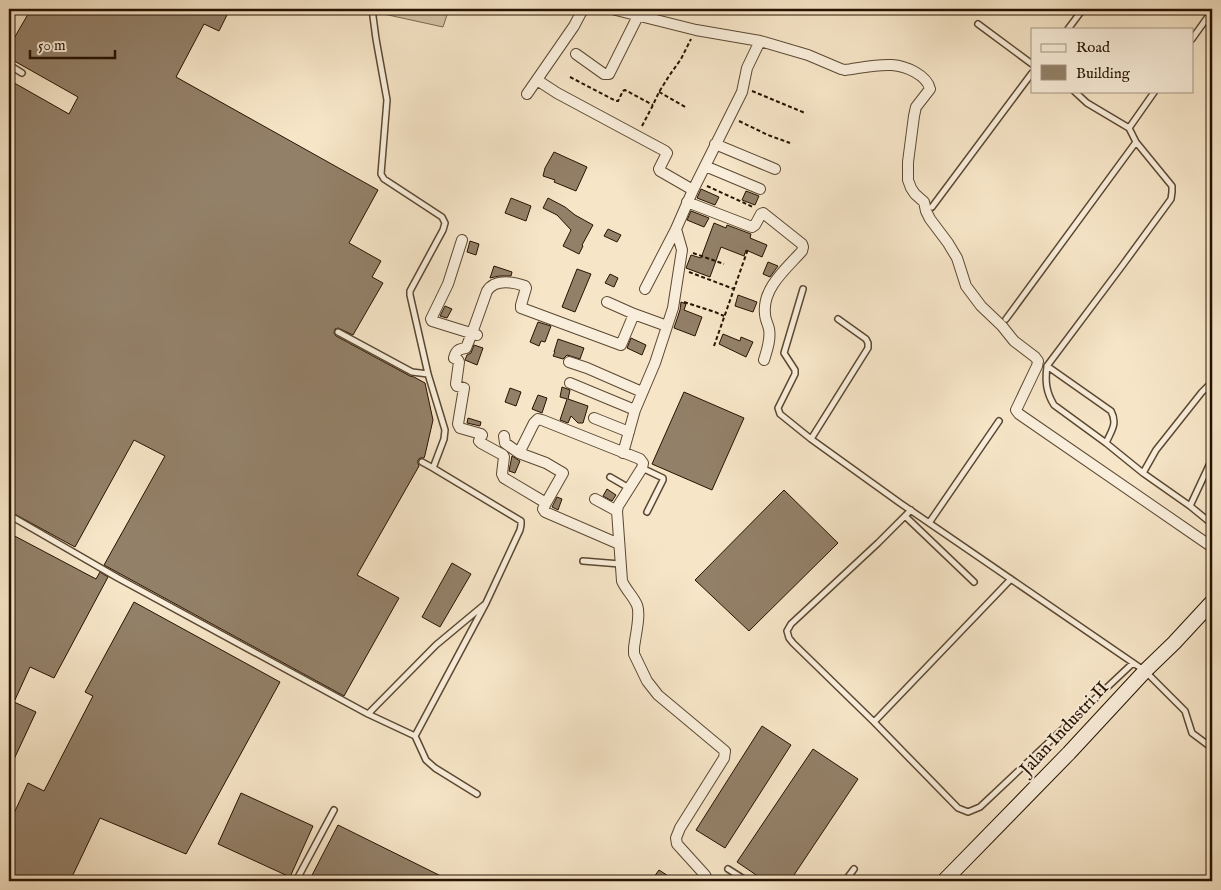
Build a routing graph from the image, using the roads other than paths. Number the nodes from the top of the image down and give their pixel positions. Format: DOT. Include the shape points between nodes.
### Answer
graph roads {
  1 [pos="372,9"];
  2 [pos="583,9"];
  3 [pos="612,9"];
  4 [pos="1083,9"];
  5 [pos="1212,11"];
  6 [pos="638,16"];
  7 [pos="978,24"];
  8 [pos="1069,28"];
  9 [pos="1194,36"];
  10 [pos="760,41"];
  11 [pos="576,54"];
  12 [pos="1031,63"];
  13 [pos="9,66"];
  14 [pos="22,73"];
  15 [pos="1031,74"];
  16 [pos="537,80"];
  17 [pos="1075,92"];
  18 [pos="1154,92"];
  19 [pos="527,94"];
  20 [pos="1128,128"];
  21 [pos="1136,142"];
  22 [pos="715,144"];
  23 [pos="705,166"];
  24 [pos="775,169"];
  25 [pos="695,186"];
  26 [pos="760,189"];
  27 [pos="687,202"];
  28 [pos="932,207"];
  29 [pos="676,229"];
  30 [pos="462,240"];
  31 [pos="645,289"];
  32 [pos="803,289"];
  33 [pos="607,302"];
  34 [pos="634,314"];
  35 [pos="838,319"];
  36 [pos="1006,319"];
  37 [pos="667,326"];
  38 [pos="338,332"];
  39 [pos="475,334"];
  40 [pos="764,360"];
  41 [pos="570,362"];
  42 [pos="1046,366"];
  43 [pos="428,374"];
  44 [pos="1212,382"];
  45 [pos="570,383"];
  46 [pos="642,392"];
  47 [pos="634,410"];
  48 [pos="594,418"];
  49 [pos="999,421"];
  50 [pos="629,432"];
  51 [pos="504,436"];
  52 [pos="811,439"];
  53 [pos="1106,443"];
  54 [pos="519,453"];
  55 [pos="623,453"];
  56 [pos="1212,459"];
  57 [pos="422,462"];
  58 [pos="433,468"];
  59 [pos="642,468"];
  60 [pos="1142,474"];
  61 [pos="610,477"];
  62 [pos="630,488"];
  63 [pos="595,499"];
  64 [pos="546,503"];
  65 [pos="1190,506"];
  66 [pos="910,510"];
  67 [pos="617,511"];
  68 [pos="647,512"];
  69 [pos="9,515"];
  70 [pos="905,516"];
  71 [pos="929,523"];
  72 [pos="1212,524"];
  73 [pos="619,544"];
  74 [pos="1212,546"];
  75 [pos="583,561"];
  76 [pos="620,564"];
  77 [pos="1011,579"];
  78 [pos="974,582"];
  79 [pos="1212,602"];
  80 [pos="486,603"];
  81 [pos="1139,667"];
  82 [pos="368,714"];
  83 [pos="874,722"];
  84 [pos="414,736"];
  85 [pos="1212,748"];
  86 [pos="477,794"];
  87 [pos="334,810"];
  88 [pos="728,869"];
  89 [pos="854,869"];
  90 [pos="296,881"];
  91 [pos="708,881"];
  92 [pos="747,881"];
  93 [pos="845,881"];
  94 [pos="944,881"];
  1 -- 43 [label="lane" via="387,100 381,174 442,217 445,223 410,291"];
  2 -- 16 [label="street"];
  3 -- 6 [label="street"];
  4 -- 8 [label="lane"];
  5 -- 9 [label="lane"];
  6 -- 10 [label="street"];
  6 -- 11 [label="street" via="610,74 604,74"];
  7 -- 12 [label="lane"];
  10 -- 22 [label="street" via="730,117"];
  10 -- 74 [label="street" via="845,70 890,65 919,74 927,81 929,91 916,107 914,116 908,180 924,202 930,220 957,258 966,286 1014,341 1038,361 1016,410"];
  13 -- 14 [label="lane"];
  15 -- 28 [label="lane"];
  16 -- 19 [label="street"];
  16 -- 25 [label="street" via="665,151 667,153 659,170"];
  17 -- 20 [label="lane"];
  18 -- 20 [label="lane"];
  20 -- 21 [label="lane"];
  21 -- 36 [label="lane"];
  21 -- 42 [label="lane" via="1172,186 1171,199"];
  22 -- 23 [label="street"];
  22 -- 24 [label="street"];
  23 -- 25 [label="street"];
  23 -- 26 [label="street"];
  25 -- 27 [label="street"];
  27 -- 29 [label="street"];
  27 -- 40 [label="street" via="752,227 764,213 802,244 802,251 772,285 765,304 770,336"];
  29 -- 31 [label="street"];
  29 -- 37 [label="street" via="682,250"];
  30 -- 39 [label="street" via="448,284 431,319"];
  32 -- 52 [label="lane" via="784,353 795,374 778,408 780,414"];
  33 -- 34 [label="street"];
  34 -- 37 [label="street"];
  34 -- 39 [label="street" via="621,345 521,308 525,286 502,282 490,286 487,291"];
  35 -- 52 [label="lane" via="866,339 868,348"];
  37 -- 46 [label="street"];
  38 -- 43 [label="lane" via="412,372"];
  39 -- 64 [label="street" via="466,348 455,353 454,358 459,362 456,386 464,388 459,426 481,434 480,443 501,453 504,457 504,478"];
  41 -- 46 [label="street"];
  42 -- 53 [label="lane" via="1046,385 1054,405"];
  42 -- 53 [label="lane" via="1111,411 1114,424"];
  43 -- 58 [label="lane" via="445,430"];
  44 -- 60 [label="lane" via="1156,450"];
  45 -- 47 [label="street"];
  46 -- 47 [label="street"];
  47 -- 50 [label="street"];
  48 -- 50 [label="street"];
  49 -- 71 [label="lane"];
  50 -- 55 [label="street"];
  51 -- 54 [label="street" via="505,443"];
  52 -- 66 [label="lane"];
  53 -- 60 [label="lane"];
  54 -- 55 [label="street" via="538,419"];
  54 -- 64 [label="street" via="546,462 563,473"];
  55 -- 59 [label="street" via="640,459"];
  56 -- 65 [label="lane"];
  57 -- 58 [label="lane"];
  58 -- 80 [label="lane" via="521,521 520,530"];
  59 -- 62 [label="street"];
  59 -- 68 [label="lane" via="663,478"];
  60 -- 65 [label="lane"];
  61 -- 62 [label="lane"];
  62 -- 67 [label="street"];
  63 -- 67 [label="street"];
  64 -- 73 [label="street" via="545,512"];
  65 -- 72 [label="lane"];
  66 -- 70 [label="lane"];
  66 -- 71 [label="lane"];
  67 -- 73 [label="street"];
  69 -- 82 [label="lane"];
  70 -- 78 [label="lane"];
  70 -- 83 [label="lane" via="787,631 793,643"];
  71 -- 77 [label="lane"];
  73 -- 76 [label="street"];
  75 -- 76 [label="lane"];
  76 -- 91 [label="street" via="625,589 639,612 634,654 647,681 725,751 724,758 676,838 677,844"];
  77 -- 81 [label="lane"];
  77 -- 83 [label="lane"];
  79 -- 81 [label="main road, Jalan Industri II" via="1174,643"];
  80 -- 82 [label="lane" via="436,645"];
  80 -- 84 [label="lane"];
  81 -- 83 [label="lane" via="980,807 968,812 958,808"];
  81 -- 85 [label="lane" via="1184,711 1192,733"];
  81 -- 94 [label="main road, Jalan Industri II" via="1069,753"];
  82 -- 84 [label="lane"];
  84 -- 86 [label="lane" via="426,760"];
  87 -- 90 [label="lane"];
  88 -- 92 [label="lane"];
  89 -- 93 [label="lane"];
}
